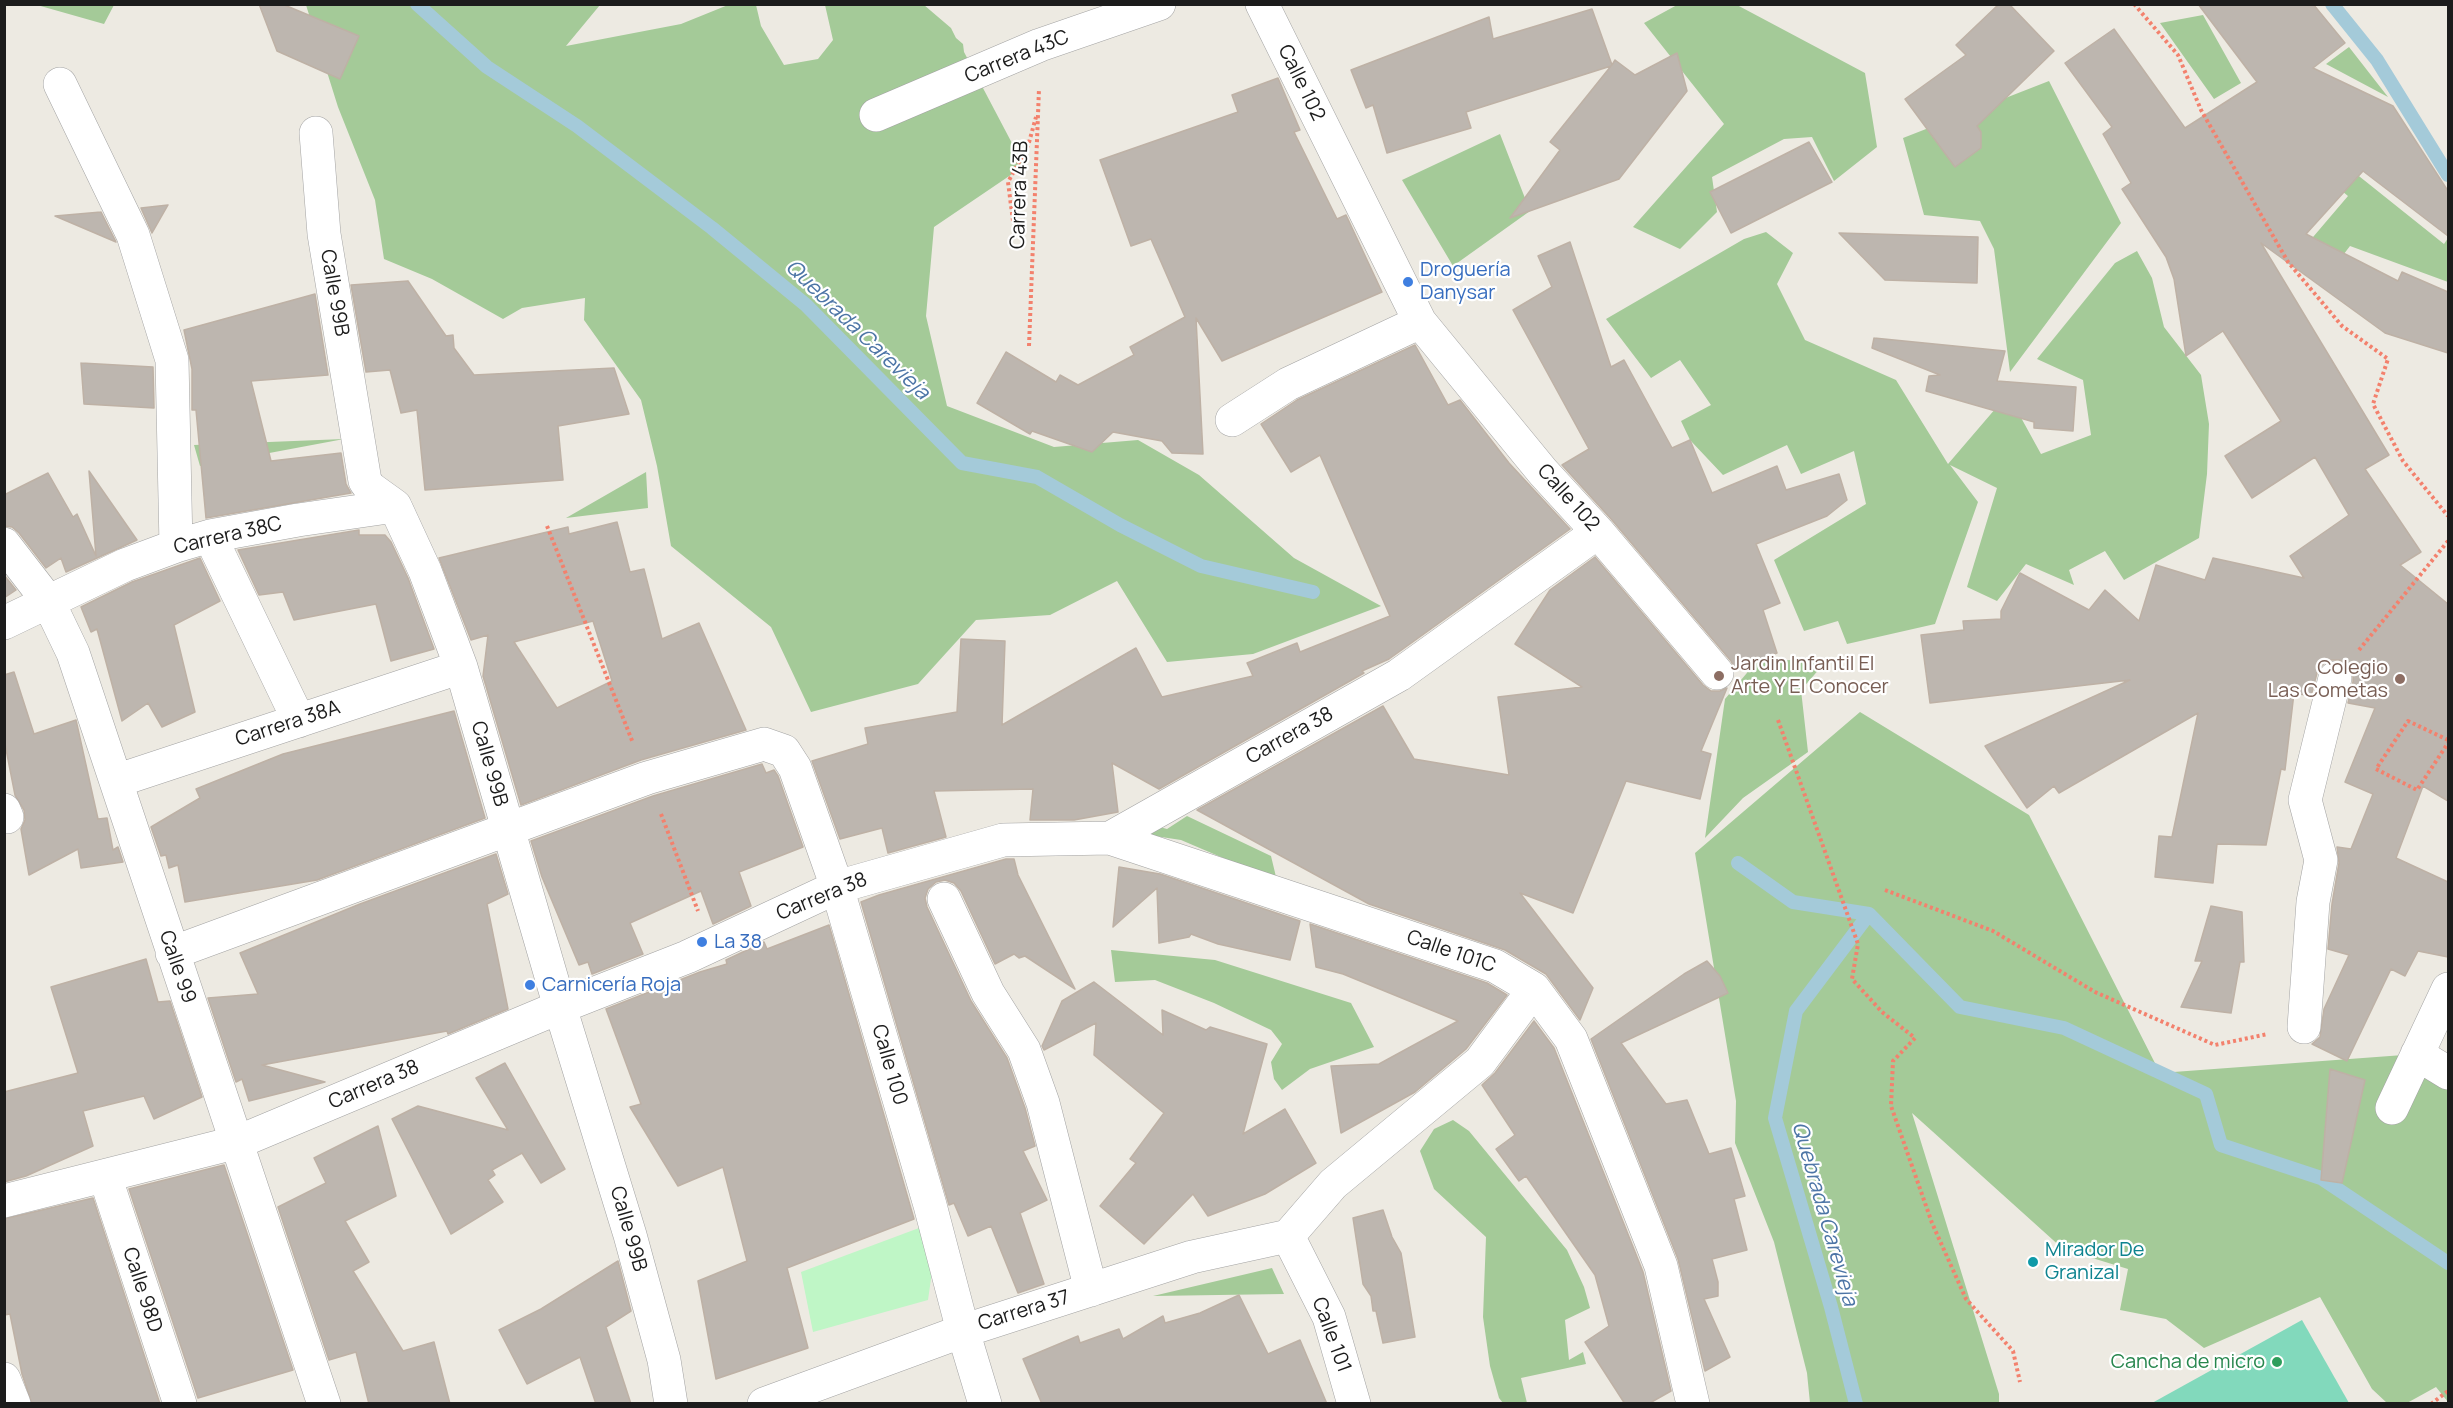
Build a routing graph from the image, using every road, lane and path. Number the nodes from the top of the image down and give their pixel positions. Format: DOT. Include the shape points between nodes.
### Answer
graph roads {
  1 [pos="1159,4"];
  2 [pos="1262,4"];
  3 [pos="2133,4"];
  4 [pos="1040,45"];
  5 [pos="60,84"];
  6 [pos="876,115"];
  7 [pos="316,133"];
  8 [pos="1013,221"];
  9 [pos="1420,322"];
  10 [pos="1029,346"];
  11 [pos="1232,420"];
  12 [pos="395,506"];
  13 [pos="2448,516"];
  14 [pos="547,526"];
  15 [pos="1598,532"];
  16 [pos="210,536"];
  17 [pos="2448,541"];
  18 [pos="4,544"];
  19 [pos="176,546"];
  20 [pos="48,601"];
  21 [pos="4,622"];
  22 [pos="461,667"];
  23 [pos="1717,673"];
  24 [pos="2336,678"];
  25 [pos="1778,720"];
  26 [pos="299,721"];
  27 [pos="2448,742"];
  28 [pos="647,778"];
  29 [pos="116,781"];
  30 [pos="508,828"];
  31 [pos="1110,838"];
  32 [pos="837,887"];
  33 [pos="1885,890"];
  34 [pos="944,899"];
  35 [pos="711,945"];
  36 [pos="172,953"];
  37 [pos="1534,989"];
  38 [pos="2448,989"];
  39 [pos="560,1007"];
  40 [pos="2304,1027"];
  41 [pos="2416,1054"];
  42 [pos="2448,1073"];
  43 [pos="2392,1108"];
  44 [pos="238,1142"];
  45 [pos="105,1176"];
  46 [pos="4,1201"];
  47 [pos="1288,1236"];
  48 [pos="1092,1290"];
  49 [pos="963,1331"];
  50 [pos="4,1379"];
  51 [pos="2020,1382"];
  52 [pos="2448,1391"];
  53 [pos="14,1404"];
  54 [pos="180,1404"];
  55 [pos="324,1404"];
  56 [pos="671,1404"];
  57 [pos="764,1404"];
  58 [pos="985,1404"];
  59 [pos="1354,1404"];
  60 [pos="1693,1404"];
  61 [pos="2431,1404"];
  1 -- 4 [label="street, Carrera 43C"];
  2 -- 9 [label="street, Calle 102"];
  3 -- 13 [label="path" via="2178,55 2201,110 2288,262 2342,326 2388,359 2373,404 2403,461"];
  4 -- 6 [label="street, Carrera 43C"];
  4 -- 8 [label="path" via="1038,112 1028,146 1008,182"];
  4 -- 10 [label="path, Carrera 43B"];
  5 -- 19 [label="street" via="133,235 172,360"];
  7 -- 12 [label="street, Calle 99B" via="324,234 365,481"];
  9 -- 11 [label="street" via="1288,384"];
  9 -- 15 [label="street, Calle 102" via="1543,472"];
  12 -- 16 [label="street, Carrera 38C"];
  12 -- 22 [label="street, Calle 99B"];
  14 -- 28 [label="path"];
  15 -- 23 [label="street, Calle 102"];
  15 -- 31 [label="street, Carrera 38" via="1399,675"];
  16 -- 19 [label="street, Carrera 38C"];
  16 -- 26 [label="street"];
  17 -- 24 [label="path"];
  18 -- 20 [label="street, Calle 99"];
  19 -- 20 [label="street, Carrera 38C"];
  20 -- 21 [label="street, Carrera 38C"];
  20 -- 29 [label="street, Calle 99" via="73,653"];
  22 -- 26 [label="street, Carrera 38A"];
  22 -- 30 [label="street, Calle 99B"];
  24 -- 40 [label="street" via="2305,800 2321,860 2313,902"];
  25 -- 51 [label="path" via="1858,944 1852,979 1882,1012 1915,1038 1893,1061 1891,1106 1932,1222 1966,1299 2013,1351"];
  26 -- 29 [label="street, Carrera 38A"];
  27 -- 27 [label="path" via="2408,721 2376,769 2417,790"];
  28 -- 30 [label="street"];
  28 -- 32 [label="street, Calle 100" via="764,744 784,751 795,768"];
  28 -- 35 [label="path"];
  29 -- 36 [label="street, Calle 99"];
  30 -- 36 [label="street"];
  30 -- 39 [label="street, Calle 99B"];
  31 -- 32 [label="street, Carrera 38" via="1004,840"];
  31 -- 37 [label="street, Calle 101C" via="1495,966"];
  32 -- 35 [label="street, Carrera 38"];
  32 -- 49 [label="street, Calle 100"];
  33 -- 40 [label="path" via="1993,931 2095,992 2215,1045"];
  34 -- 48 [label="street" via="988,993 1024,1050 1043,1103"];
  35 -- 39 [label="street, Carrera 38"];
  36 -- 44 [label="street, Calle 99"];
  37 -- 47 [label="street" via="1480,1062 1333,1184"];
  37 -- 60 [label="street, Calle 101C" via="1572,1039 1661,1266"];
  38 -- 41 [label="street"];
  39 -- 44 [label="street, Carrera 38"];
  39 -- 56 [label="street, Calle 99B" via="630,1235 664,1360"];
  41 -- 42 [label="street"];
  41 -- 43 [label="street"];
  44 -- 45 [label="street, Carrera 38"];
  44 -- 55 [label="street, Calle 99"];
  45 -- 46 [label="street, Carrera 38"];
  45 -- 54 [label="street, Calle 98D"];
  47 -- 48 [label="street, Carrera 37" via="1192,1257"];
  47 -- 59 [label="street, Calle 101" via="1329,1317"];
  48 -- 49 [label="street, Carrera 37"];
  49 -- 57 [label="street, Carrera 37"];
  49 -- 58 [label="street, Calle 100"];
  50 -- 53 [label="street"];
  52 -- 61 [label="path"];
}
